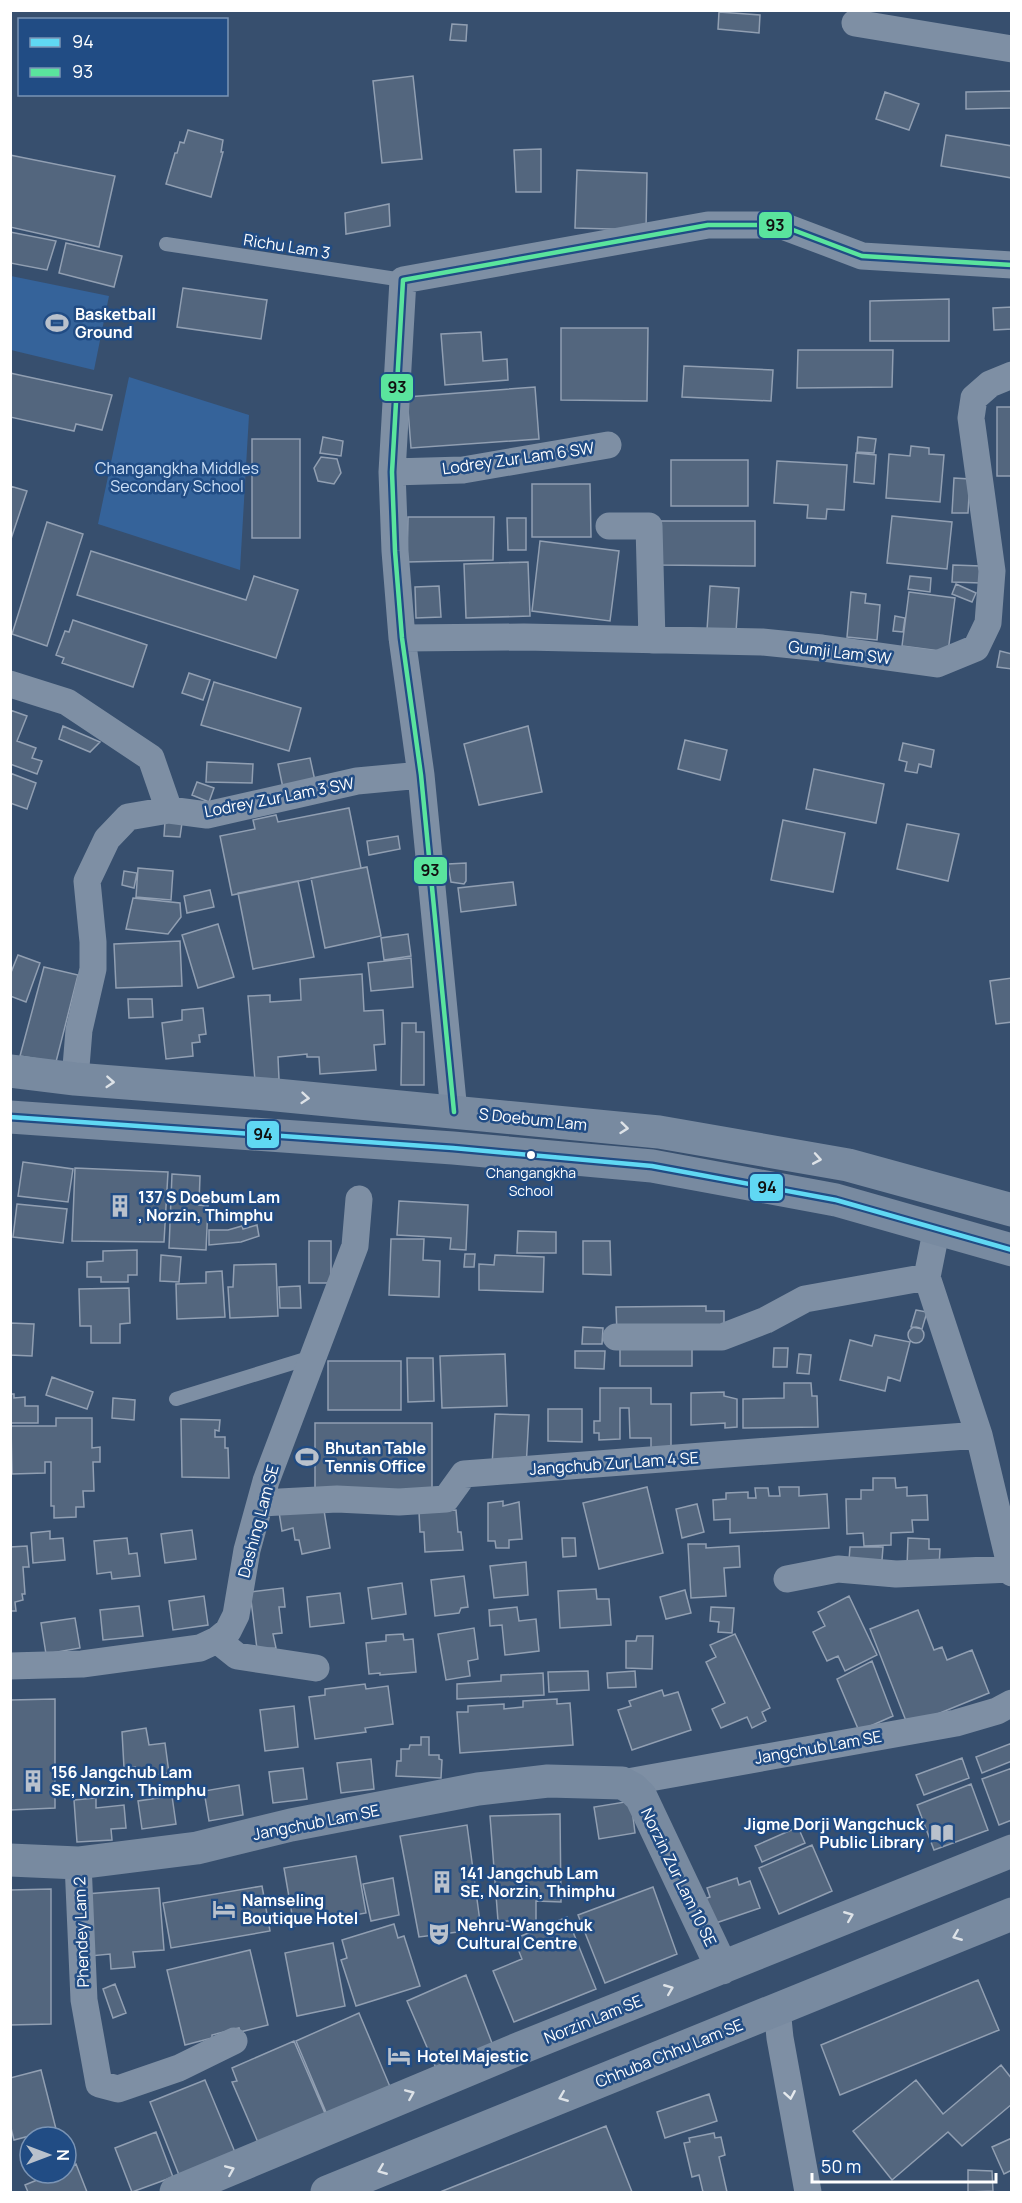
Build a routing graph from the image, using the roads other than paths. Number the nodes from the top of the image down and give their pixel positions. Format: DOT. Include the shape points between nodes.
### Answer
graph roads {
  1 [pos="855,23"];
  2 [pos="1011,49"];
  3 [pos="166,244"];
  4 [pos="1011,265"];
  5 [pos="403,280"];
  6 [pos="1011,375"];
  7 [pos="608,445"];
  8 [pos="392,472"];
  9 [pos="609,526"];
  10 [pos="402,638"];
  11 [pos="652,640"];
  12 [pos="10,684"];
  13 [pos="421,775"];
  14 [pos="169,810"];
  15 [pos="10,1071"];
  16 [pos="75,1079"];
  17 [pos="454,1112"];
  18 [pos="10,1117"];
  19 [pos="359,1199"];
  20 [pos="1011,1210"];
  21 [pos="937,1227"];
  22 [pos="1011,1250"];
  23 [pos="927,1277"];
  24 [pos="616,1337"];
  25 [pos="312,1357"];
  26 [pos="176,1399"];
  27 [pos="979,1435"];
  28 [pos="261,1503"];
  29 [pos="1011,1571"];
  30 [pos="787,1579"];
  31 [pos="217,1640"];
  32 [pos="10,1666"];
  33 [pos="316,1668"];
  34 [pos="1011,1703"];
  35 [pos="628,1786"];
  36 [pos="1011,1851"];
  37 [pos="10,1860"];
  38 [pos="78,1863"];
  39 [pos="1011,1914"];
  40 [pos="722,1968"];
  41 [pos="778,2024"];
  42 [pos="234,2041"];
  43 [pos="189,2190"];
  44 [pos="327,2193"];
  45 [pos="808,2193"];
  1 -- 2 [label="street"];
  3 -- 5 [label="lane, Richu Lam 3"];
  4 -- 5 [label="street" via="862,256 780,225 708,225"];
  5 -- 8 [label="street"];
  6 -- 11 [label="street, Gumji Lam SW" via="990,384 974,398 971,418 992,571 988,623 976,648 937,664 762,642"];
  7 -- 8 [label="street, Lodrey Zur Lam 6 SW" via="463,470"];
  8 -- 10 [label="street"];
  9 -- 11 [label="street" via="649,526"];
  10 -- 11 [label="street, Gumji Lam SW"];
  10 -- 13 [label="street"];
  12 -- 14 [label="street" via="67,702 151,758"];
  13 -- 14 [label="street, Lodrey Zur Lam 3 SW" via="357,781 207,815"];
  13 -- 17 [label="street" via="435,851"];
  14 -- 16 [label="street, Lodrey Zur Lam 3 SW" via="128,817 107,839 87,881 93,969 79,1030"];
  15 -- 16 [label="main road, S Doebum Lam"];
  16 -- 17 [label="main road, S Doebum Lam, one-way"];
  17 -- 20 [label="main road, S Doebum Lam, one-way" via="659,1132 836,1162"];
  18 -- 21 [label="main road" via="652,1166 836,1200"];
  19 -- 25 [label="street, Dashing Lam SE" via="355,1246"];
  21 -- 22 [label="main road"];
  21 -- 23 [label="street"];
  23 -- 24 [label="street" via="805,1299 722,1337"];
  23 -- 27 [label="street"];
  25 -- 26 [label="lane"];
  25 -- 28 [label="street, Dashing Lam SE"];
  27 -- 28 [label="street, Jangchub Zur Lam 4 SE" via="464,1474 446,1499"];
  27 -- 29 [label="street"];
  28 -- 31 [label="street, Dashing Lam SE" via="247,1550 236,1615 228,1631"];
  29 -- 30 [label="street" via="896,1574 838,1569"];
  31 -- 32 [label="street" via="200,1648 82,1664"];
  31 -- 33 [label="street" via="237,1656"];
  34 -- 35 [label="street, Jangchub Lam SE" via="956,1723"];
  35 -- 38 [label="main road, Jangchub Lam SE" via="548,1781 478,1789 291,1825 197,1848"];
  35 -- 40 [label="main road, Norzin Zur Lam 10 SE" via="641,1797"];
  40 -- 36 [label="main road, Norzin Lam SE, one-way"];
  37 -- 38 [label="main road, Jangchub Lam SE"];
  38 -- 42 [label="street, Phendey Lam 2" via="84,2000 99,2084 118,2089 179,2068"];
  39 -- 41 [label="main road, Chhuba Chhu Lam SE, one-way"];
  43 -- 40 [label="main road, Norzin Lam SE, one-way" via="518,2049"];
  41 -- 44 [label="main road, Chhuba Chhu Lam SE, one-way"];
  41 -- 45 [label="street, one-way"];
}
